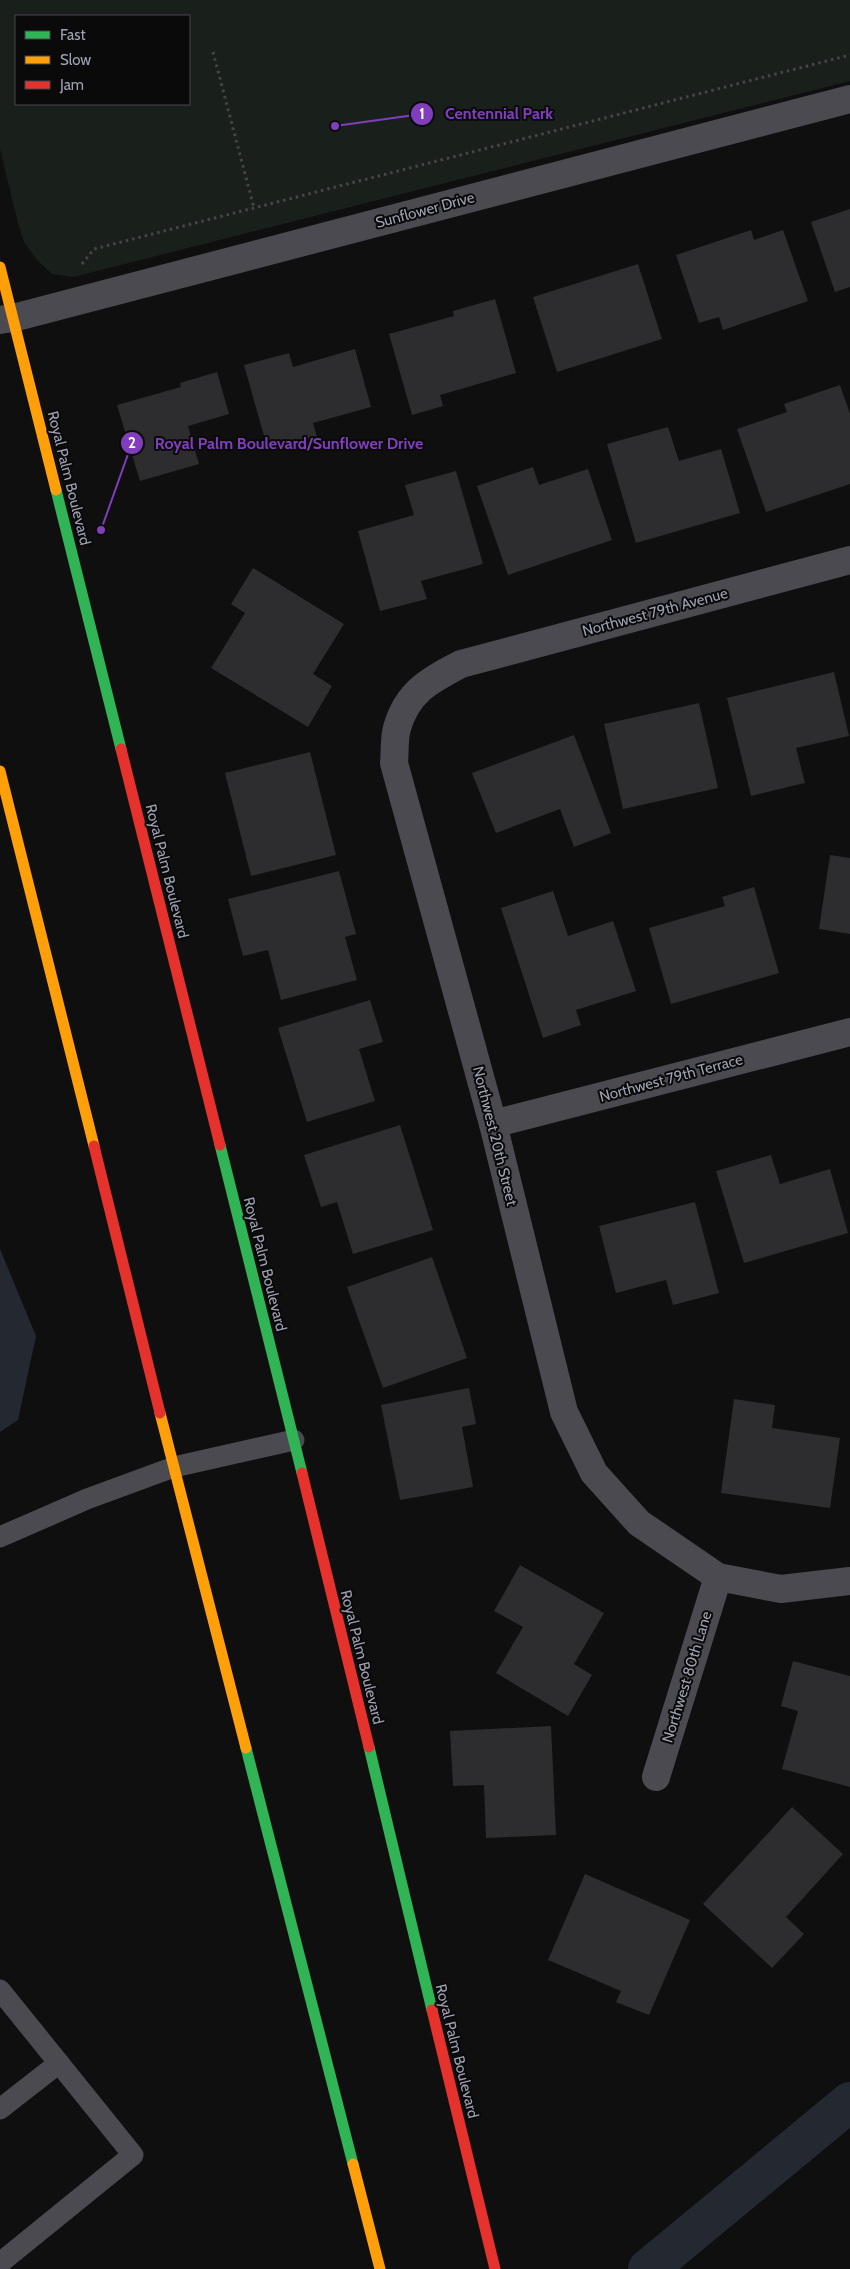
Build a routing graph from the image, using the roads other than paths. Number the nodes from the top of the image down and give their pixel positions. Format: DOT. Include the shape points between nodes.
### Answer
graph roads {
  1 [pos="850,100"];
  2 [pos="0,267"];
  3 [pos="7,319"];
  4 [pos="850,560"];
  5 [pos="461,664"];
  6 [pos="0,771"];
  7 [pos="850,1032"];
  8 [pos="493,1124"];
  9 [pos="294,1440"];
  10 [pos="174,1467"];
  11 [pos="0,1537"];
  12 [pos="718,1577"];
  13 [pos="850,1581"];
  14 [pos="656,1777"];
  15 [pos="0,1990"];
  16 [pos="59,2063"];
  17 [pos="0,2109"];
  18 [pos="0,2263"];
  19 [pos="380,2269"];
  20 [pos="495,2269"];
  1 -- 3 [label="street, Sunflower Drive"];
  2 -- 3 [label="main road, Royal Palm Boulevard"];
  3 -- 9 [label="main road, Royal Palm Boulevard"];
  4 -- 5 [label="street, Northwest 79th Avenue"];
  5 -- 8 [label="street, Northwest 20th Street" via="429,680 407,702 396,729 394,763"];
  6 -- 10 [label="main road"];
  7 -- 8 [label="street, Northwest 79th Terrace"];
  8 -- 12 [label="street, Northwest 20th Street" via="564,1412 594,1473 639,1523"];
  9 -- 10 [label="lane"];
  9 -- 20 [label="main road, Royal Palm Boulevard"];
  10 -- 11 [label="lane"];
  10 -- 19 [label="main road"];
  12 -- 13 [label="street" via="780,1589"];
  12 -- 14 [label="street, Northwest 80th Lane"];
  15 -- 16 [label="lane"];
  16 -- 17 [label="lane"];
  16 -- 18 [label="lane" via="133,2155"];
}
